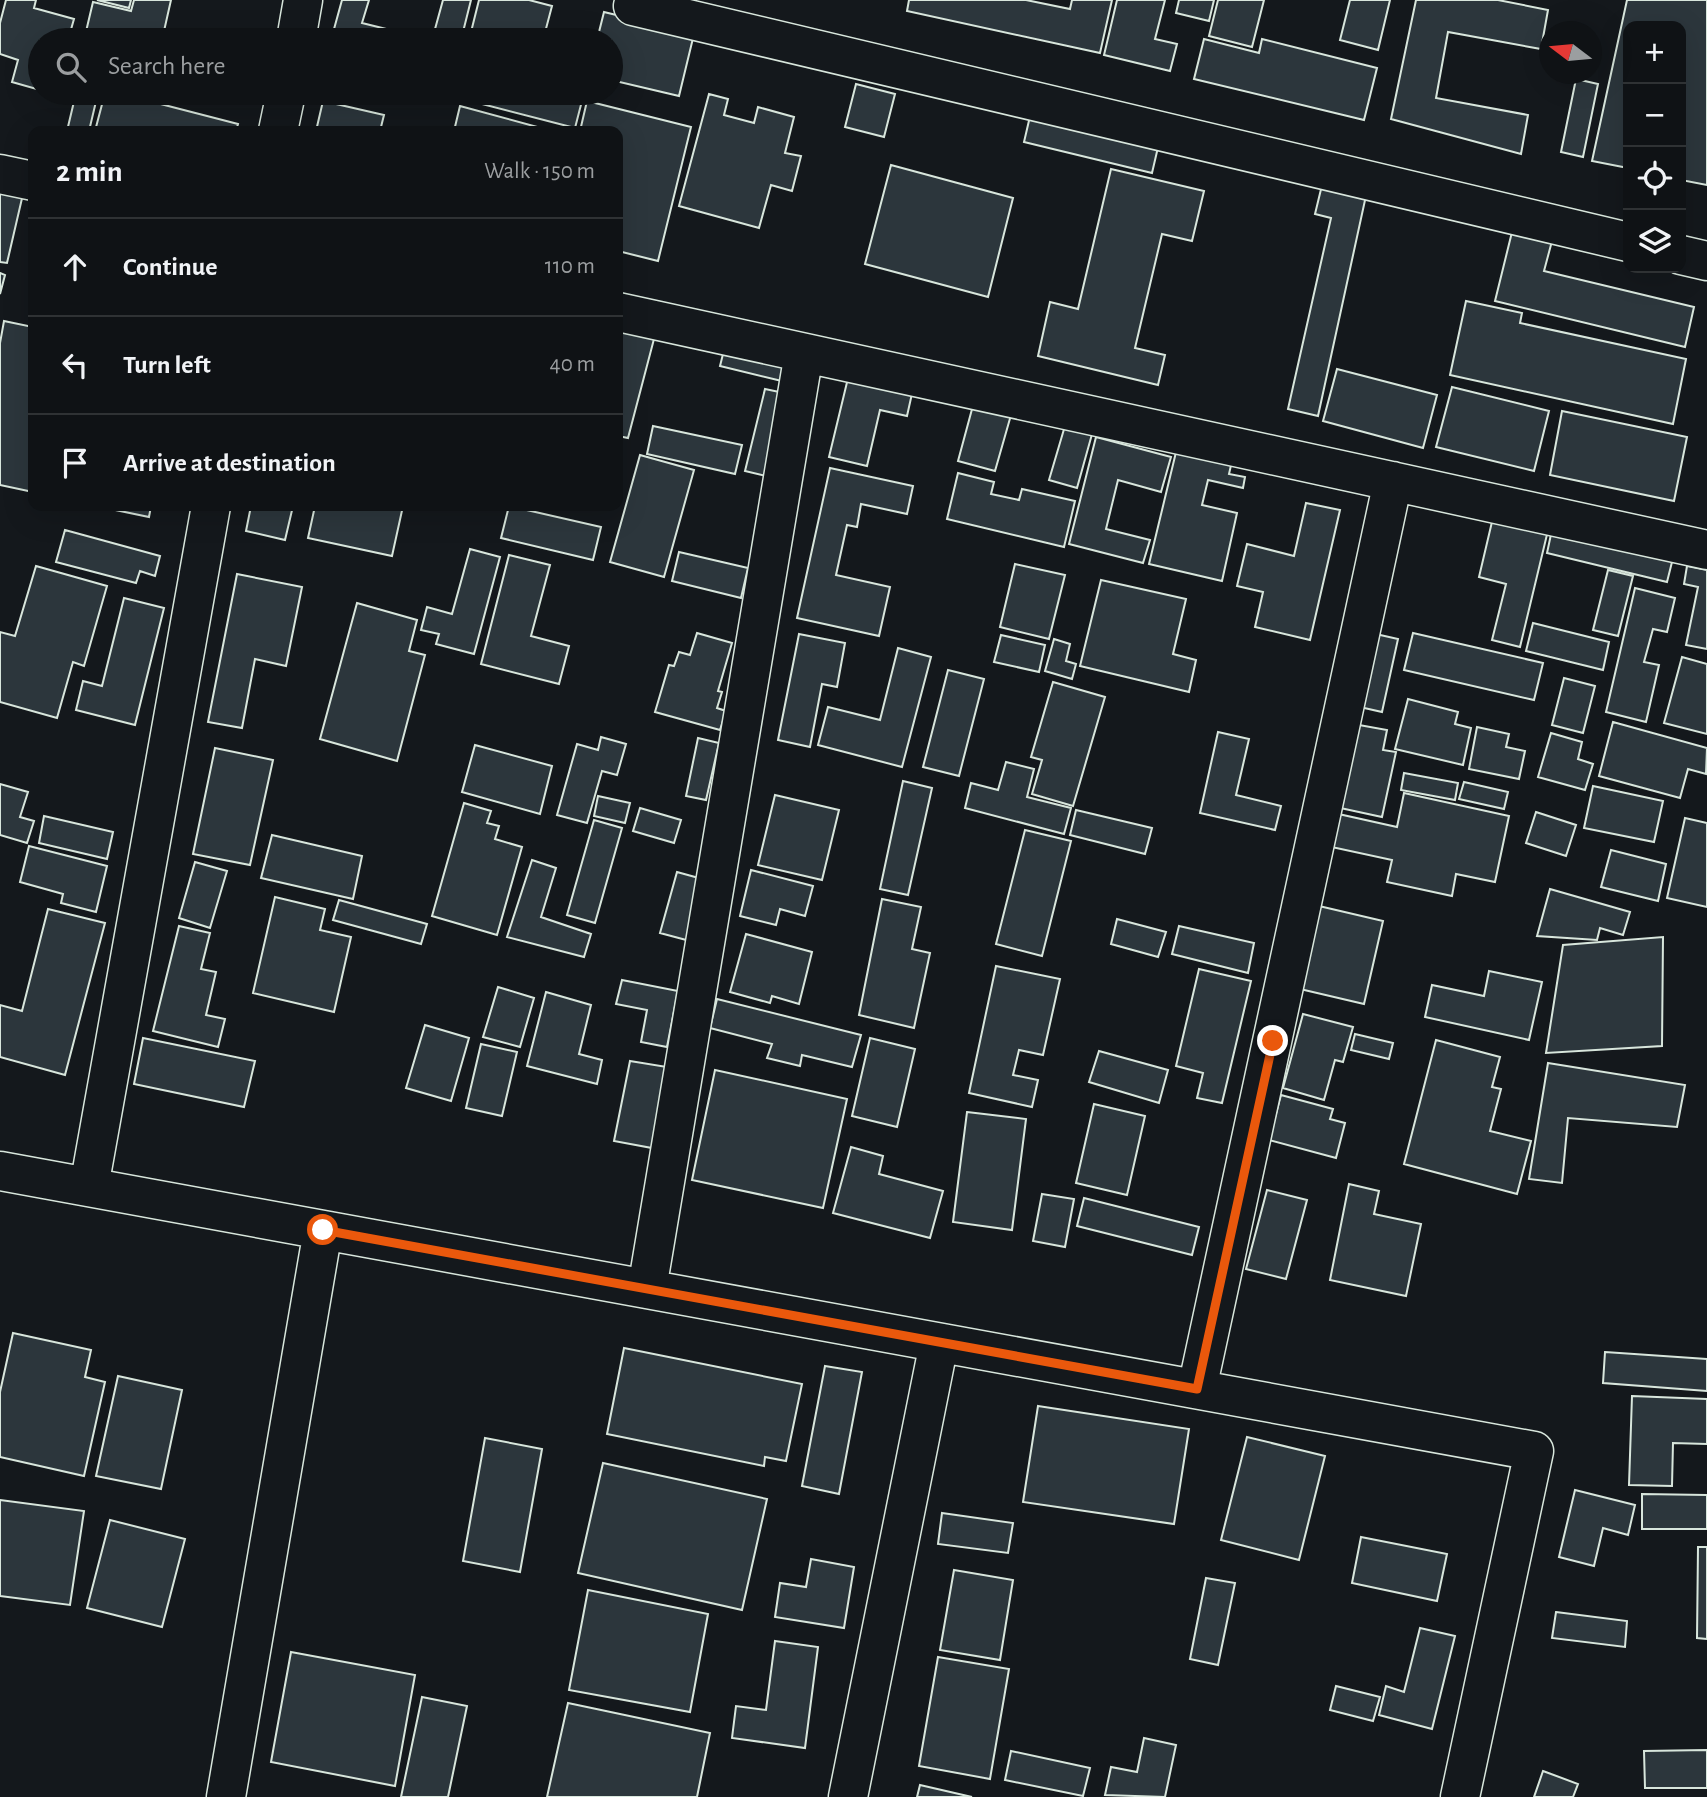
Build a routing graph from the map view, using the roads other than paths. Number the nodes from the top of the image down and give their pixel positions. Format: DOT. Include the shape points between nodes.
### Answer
graph roads {
  1 [pos="303,0"];
  2 [pos="633,6"];
  3 [pos="298,28"];
  4 [pos="283,105"];
  5 [pos="279,126"];
  6 [pos="0,174"];
  7 [pos="28,180"];
  8 [pos="1623,241"];
  9 [pos="1686,256"];
  10 [pos="1707,261"];
  11 [pos="623,313"];
  12 [pos="804,352"];
  13 [pos="1393,481"];
  14 [pos="210,511"];
  15 [pos="1707,550"];
  16 [pos="0,1171"];
  17 [pos="89,1187"];
  18 [pos="323,1230"];
  19 [pos="647,1289"];
  20 [pos="939,1343"];
  21 [pos="1197,1389"];
  22 [pos="226,1797"];
  23 [pos="848,1797"];
  24 [pos="1460,1797"];
  1 -- 3 [label="street"];
  2 -- 8 [label="street"];
  4 -- 5 [label="street"];
  6 -- 7 [label="street"];
  9 -- 10 [label="street"];
  11 -- 12 [label="street"];
  12 -- 13 [label="street"];
  12 -- 19 [label="street"];
  13 -- 15 [label="street"];
  13 -- 21 [label="street"];
  14 -- 17 [label="street"];
  16 -- 17 [label="street"];
  17 -- 18 [label="street"];
  18 -- 19 [label="street"];
  18 -- 22 [label="street"];
  19 -- 20 [label="street"];
  20 -- 21 [label="street"];
  20 -- 23 [label="street"];
  21 -- 24 [label="street" via="1534,1451"];
}
